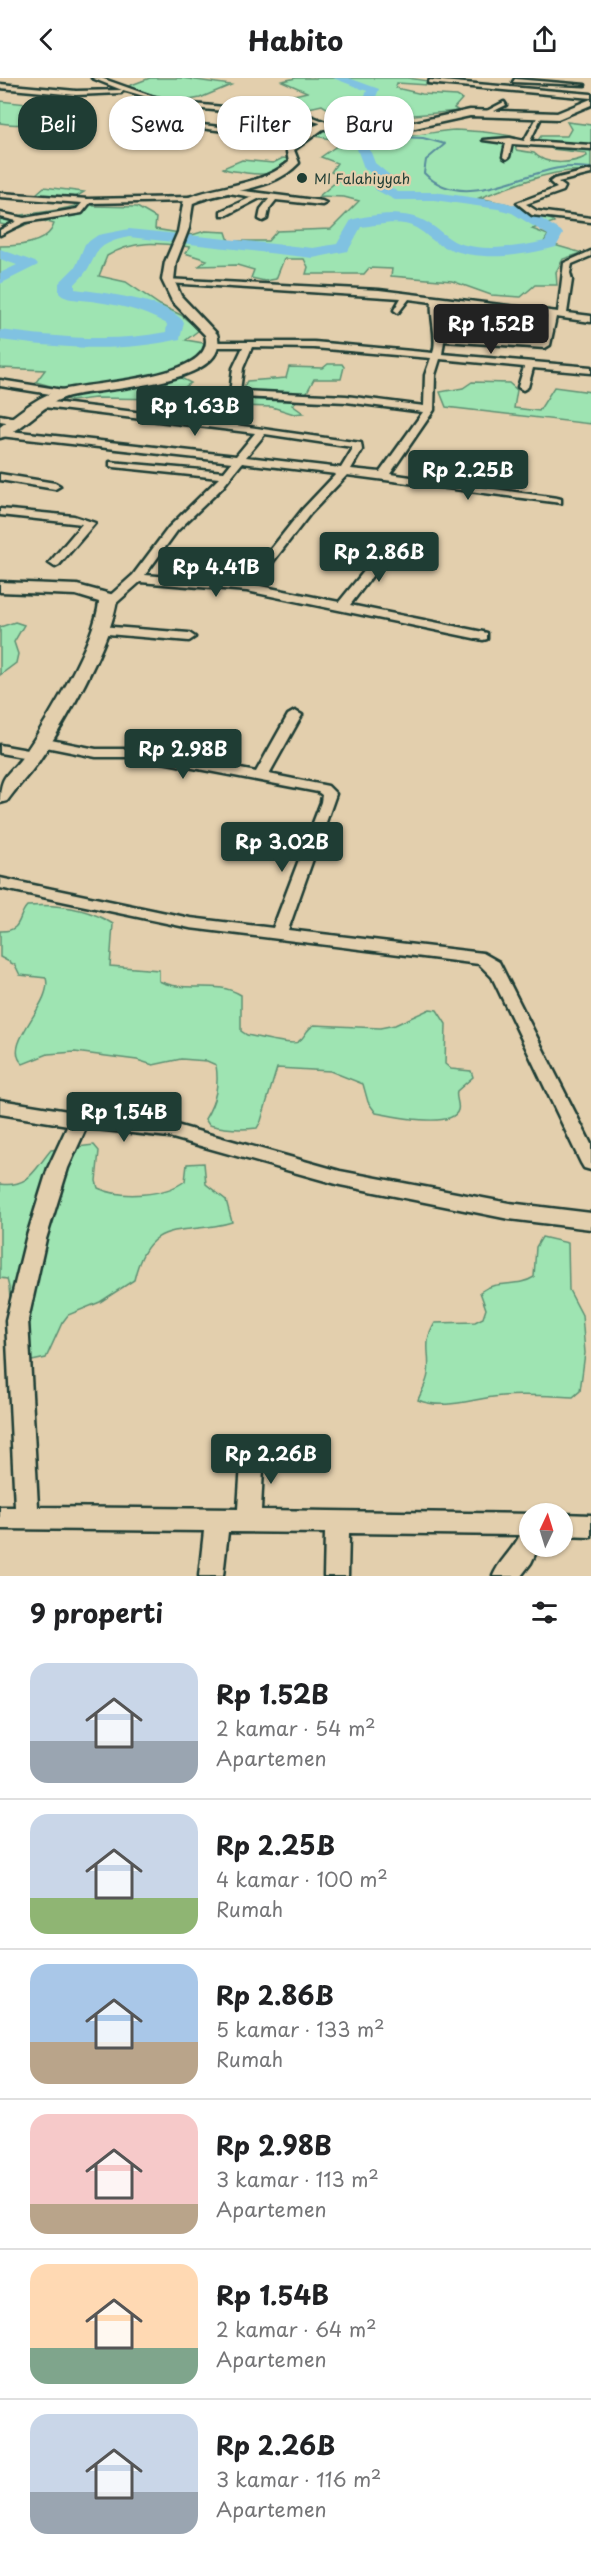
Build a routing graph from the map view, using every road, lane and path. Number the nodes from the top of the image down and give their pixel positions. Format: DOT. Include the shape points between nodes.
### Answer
graph roads {
  1 [pos="95,78"];
  2 [pos="515,81"];
  3 [pos="430,82"];
  4 [pos="2,85"];
  5 [pos="591,86"];
  6 [pos="130,91"];
  7 [pos="591,96"];
  8 [pos="591,102"];
  9 [pos="504,104"];
  10 [pos="486,113"];
  11 [pos="538,116"];
  12 [pos="322,126"];
  13 [pos="312,132"];
  14 [pos="486,140"];
  15 [pos="510,140"];
  16 [pos="527,141"];
  17 [pos="591,147"];
  18 [pos="289,150"];
  19 [pos="506,158"];
  20 [pos="591,172"];
  21 [pos="232,191"];
  22 [pos="0,195"];
  23 [pos="259,196"];
  24 [pos="275,197"];
  25 [pos="33,199"];
  26 [pos="190,199"];
  27 [pos="88,201"];
  28 [pos="322,203"];
  29 [pos="242,204"];
  30 [pos="19,206"];
  31 [pos="267,207"];
  32 [pos="224,213"];
  33 [pos="0,215"];
  34 [pos="263,219"];
  35 [pos="24,220"];
  36 [pos="591,220"];
  37 [pos="0,233"];
  38 [pos="588,255"];
  39 [pos="168,281"];
  40 [pos="407,296"];
  41 [pos="436,301"];
  42 [pos="398,310"];
  43 [pos="557,315"];
  44 [pos="591,319"];
  45 [pos="384,338"];
  46 [pos="439,338"];
  47 [pos="212,344"];
  48 [pos="248,345"];
  49 [pos="377,351"];
  50 [pos="436,357"];
  51 [pos="529,364"];
  52 [pos="591,370"];
  53 [pos="0,383"];
  54 [pos="523,387"];
  55 [pos="63,393"];
  56 [pos="235,394"];
  57 [pos="44,404"];
  58 [pos="429,410"];
  59 [pos="0,418"];
  60 [pos="17,421"];
  61 [pos="222,426"];
  62 [pos="262,431"];
  63 [pos="0,433"];
  64 [pos="239,459"];
  65 [pos="114,465"];
  66 [pos="345,471"];
  67 [pos="226,476"];
  68 [pos="383,476"];
  69 [pos="0,477"];
  70 [pos="55,486"];
  71 [pos="557,501"];
  72 [pos="0,512"];
  73 [pos="396,543"];
  74 [pos="55,563"];
  75 [pos="137,578"];
  76 [pos="0,587"];
  77 [pos="246,587"];
  78 [pos="109,603"];
  79 [pos="342,606"];
  80 [pos="100,630"];
  81 [pos="483,636"];
  82 [pos="189,637"];
  83 [pos="295,715"];
  84 [pos="38,748"];
  85 [pos="0,749"];
  86 [pos="260,777"];
  87 [pos="0,797"];
  88 [pos="0,883"];
  89 [pos="279,933"];
  90 [pos="0,1107"];
  91 [pos="80,1120"];
  92 [pos="591,1163"];
  93 [pos="591,1221"];
  94 [pos="253,1448"];
  95 [pos="0,1518"];
  96 [pos="27,1518"];
  97 [pos="249,1519"];
  98 [pos="218,1520"];
  99 [pos="337,1521"];
  100 [pos="519,1524"];
  101 [pos="573,1526"];
  102 [pos="591,1526"];
  103 [pos="521,1557"];
  104 [pos="211,1576"];
  105 [pos="336,1576"];
  106 [pos="505,1576"];
  1 -- 6 [label="street"];
  2 -- 5 [label="street"];
  3 -- 7 [label="street"];
  4 -- 6 [label="street" via="76,93"];
  6 -- 12 [label="street" via="208,109 308,117 323,122"];
  8 -- 11 [label="main road" via="561,115"];
  9 -- 10 [label="street"];
  10 -- 11 [label="main road"];
  10 -- 12 [label="main road" via="460,114 419,125"];
  11 -- 16 [label="street"];
  12 -- 13 [label="main road"];
  14 -- 15 [label="street"];
  15 -- 16 [label="street"];
  15 -- 19 [label="street"];
  16 -- 17 [label="street"];
  18 -- 21 [label="main road" via="294,160 288,168 261,183"];
  20 -- 36 [label="street" via="556,180 560,189 521,204 535,213"];
  21 -- 23 [label="street"];
  21 -- 26 [label="main road"];
  22 -- 25 [label="street"];
  23 -- 24 [label="street"];
  23 -- 29 [label="street"];
  24 -- 28 [label="street"];
  24 -- 31 [label="street"];
  25 -- 27 [label="street"];
  25 -- 30 [label="street"];
  26 -- 27 [label="street"];
  26 -- 39 [label="main road"];
  27 -- 35 [label="street" via="79,212"];
  29 -- 31 [label="street"];
  29 -- 32 [label="street"];
  31 -- 34 [label="street"];
  33 -- 35 [label="street"];
  35 -- 37 [label="street"];
  38 -- 43 [label="street" via="568,263 568,280"];
  39 -- 40 [label="street"];
  39 -- 47 [label="main road" via="183,308 210,331"];
  40 -- 41 [label="street"];
  40 -- 42 [label="street"];
  41 -- 43 [label="street"];
  41 -- 46 [label="street"];
  43 -- 44 [label="street"];
  43 -- 46 [label="street" via="545,345"];
  45 -- 49 [label="street"];
  46 -- 50 [label="street"];
  47 -- 48 [label="street"];
  47 -- 55 [label="main road" via="206,358 180,372"];
  48 -- 49 [label="street" via="314,345"];
  48 -- 56 [label="street" via="238,368"];
  49 -- 50 [label="street"];
  50 -- 51 [label="street"];
  50 -- 58 [label="street" via="428,392"];
  51 -- 52 [label="street"];
  51 -- 54 [label="street"];
  53 -- 55 [label="street"];
  55 -- 57 [label="main road"];
  56 -- 58 [label="street" via="346,399"];
  56 -- 61 [label="street"];
  57 -- 60 [label="main road"];
  57 -- 61 [label="street"];
  58 -- 68 [label="street"];
  59 -- 60 [label="street"];
  60 -- 63 [label="main road"];
  61 -- 62 [label="street"];
  62 -- 64 [label="street"];
  62 -- 66 [label="street" via="353,444 357,450"];
  63 -- 64 [label="street"];
  64 -- 66 [label="street"];
  64 -- 67 [label="street"];
  65 -- 67 [label="street"];
  66 -- 68 [label="street"];
  66 -- 77 [label="street" via="306,512"];
  67 -- 75 [label="street" via="174,530"];
  68 -- 71 [label="street"];
  69 -- 70 [label="street"];
  72 -- 74 [label="street" via="89,523"];
  73 -- 79 [label="street"];
  75 -- 77 [label="street"];
  75 -- 78 [label="street"];
  76 -- 78 [label="main road" via="93,593 108,598"];
  77 -- 79 [label="street"];
  78 -- 80 [label="main road"];
  79 -- 81 [label="street"];
  80 -- 82 [label="street"];
  80 -- 84 [label="main road"];
  83 -- 86 [label="street"];
  84 -- 85 [label="street"];
  84 -- 86 [label="street" via="136,753"];
  84 -- 87 [label="main road"];
  86 -- 89 [label="street" via="312,785 329,794"];
  88 -- 89 [label="street" via="189,923"];
  89 -- 92 [label="street" via="478,957 489,962 500,977"];
  90 -- 91 [label="street"];
  91 -- 93 [label="street" via="169,1130 340,1178 509,1211"];
  91 -- 96 [label="street" via="55,1178 17,1320"];
  94 -- 97 [label="street"];
  95 -- 96 [label="street"];
  96 -- 98 [label="street"];
  97 -- 98 [label="street"];
  97 -- 99 [label="street"];
  98 -- 104 [label="street"];
  99 -- 100 [label="street"];
  99 -- 105 [label="street"];
  101 -- 102 [label="street"];
  103 -- 106 [label="street"];
}
